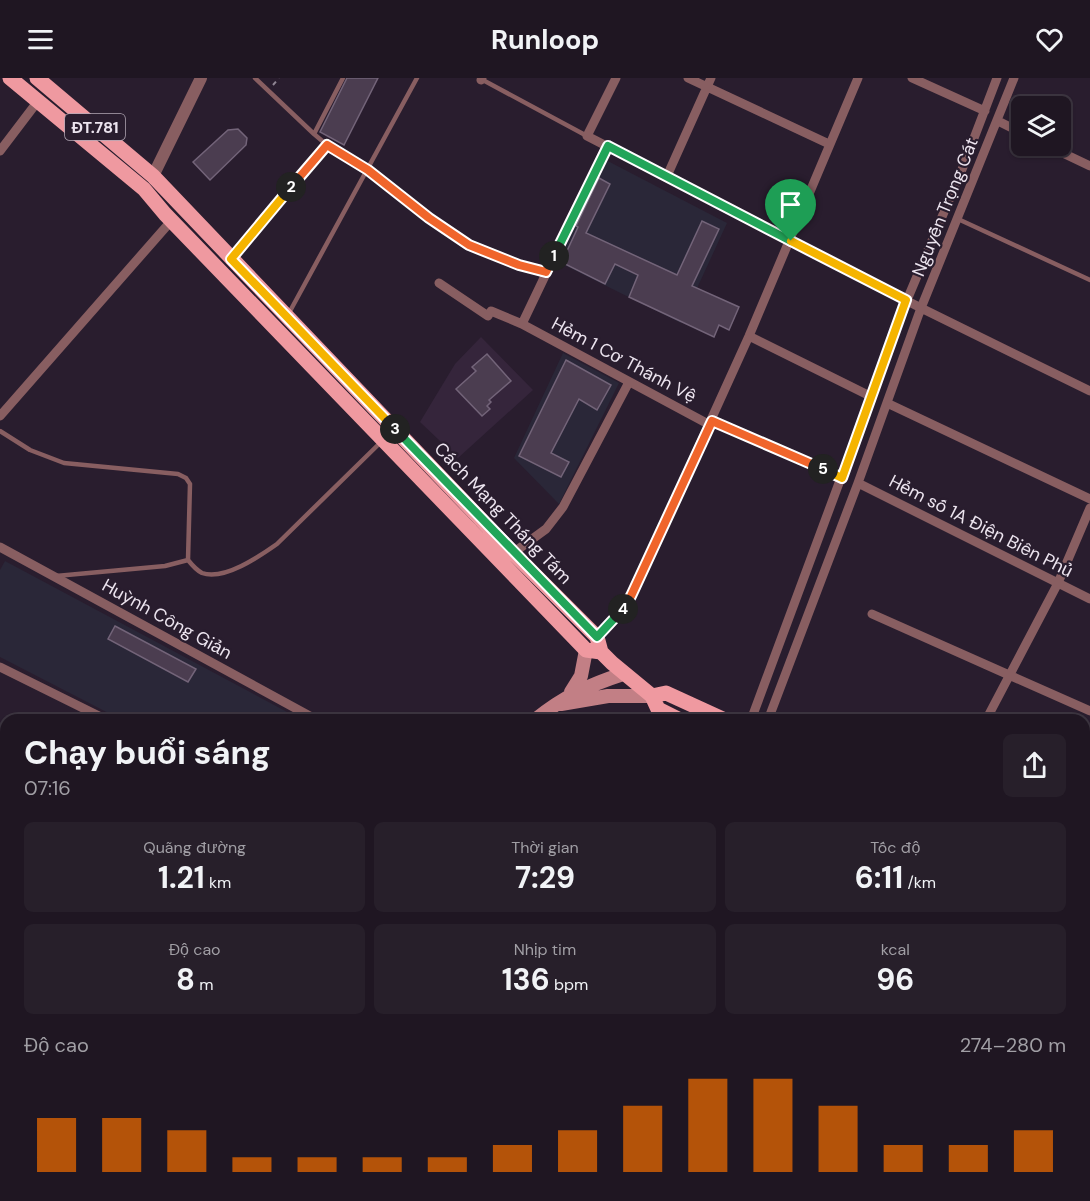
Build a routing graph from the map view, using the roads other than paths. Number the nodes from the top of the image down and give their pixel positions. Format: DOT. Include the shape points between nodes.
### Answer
graph roads {
  1 [pos="10,78"];
  2 [pos="37,78"];
  3 [pos="201,78"];
  4 [pos="255,78"];
  5 [pos="343,78"];
  6 [pos="417,78"];
  7 [pos="616,78"];
  8 [pos="688,78"];
  9 [pos="858,78"];
  10 [pos="912,78"];
  11 [pos="997,78"];
  12 [pos="1014,78"];
  13 [pos="481,79"];
  14 [pos="709,82"];
  15 [pos="38,101"];
  16 [pos="985,111"];
  17 [pos="998,121"];
  18 [pos="1011,128"];
  19 [pos="314,134"];
  20 [pos="587,136"];
  21 [pos="829,144"];
  22 [pos="327,145"];
  23 [pos="608,146"];
  24 [pos="0,151"];
  25 [pos="1069,156"];
  26 [pos="1090,166"];
  27 [pos="368,170"];
  28 [pos="301,176"];
  29 [pos="667,176"];
  30 [pos="148,183"];
  31 [pos="958,219"];
  32 [pos="171,220"];
  33 [pos="791,241"];
  34 [pos="231,259"];
  35 [pos="1090,280"];
  36 [pos="439,283"];
  37 [pos="906,300"];
  38 [pos="921,308"];
  39 [pos="287,317"];
  40 [pos="522,324"];
  41 [pos="749,336"];
  42 [pos="629,382"];
  43 [pos="1090,391"];
  44 [pos="872,397"];
  45 [pos="887,403"];
  46 [pos="0,416"];
  47 [pos="711,423"];
  48 [pos="0,431"];
  49 [pos="384,439"];
  50 [pos="842,478"];
  51 [pos="858,483"];
  52 [pos="1090,499"];
  53 [pos="1090,508"];
  54 [pos="0,547"];
  55 [pos="513,553"];
  56 [pos="188,560"];
  57 [pos="54,576"];
  58 [pos="1058,583"];
  59 [pos="1090,599"];
  60 [pos="872,614"];
  61 [pos="595,646"];
  62 [pos="0,667"];
  63 [pos="623,674"];
  64 [pos="1010,674"];
  65 [pos="569,695"];
  66 [pos="652,696"];
  67 [pos="556,705"];
  68 [pos="1090,711"];
  69 [pos="95,714"];
  70 [pos="306,714"];
  71 [pos="543,714"];
  72 [pos="668,714"];
  73 [pos="712,714"];
  74 [pos="754,714"];
  75 [pos="770,714"];
  76 [pos="989,714"];
  1 -- 15 [label="main road, Cách Mạng Tháng Tám / ĐT.781"];
  2 -- 30 [label="main road, Cách Mạng Tháng Tám / ĐT.781"];
  3 -- 30 [label="street"];
  4 -- 19 [label="lane"];
  5 -- 19 [label="lane"];
  6 -- 27 [label="lane"];
  7 -- 20 [label="street"];
  8 -- 14 [label="street"];
  9 -- 21 [label="street"];
  10 -- 16 [label="street"];
  11 -- 16 [label="street"];
  12 -- 17 [label="street, Nguyễn Trọng Cát"];
  13 -- 20 [label="lane"];
  14 -- 21 [label="street"];
  14 -- 29 [label="street"];
  15 -- 24 [label="street"];
  15 -- 30 [label="main road, Cách Mạng Tháng Tám / ĐT.781"];
  16 -- 37 [label="street"];
  17 -- 18 [label="street"];
  17 -- 31 [label="street, Nguyễn Trọng Cát"];
  19 -- 22 [label="lane"];
  20 -- 23 [label="street"];
  21 -- 33 [label="street"];
  22 -- 27 [label="lane"];
  22 -- 28 [label="lane"];
  23 -- 29 [label="street"];
  23 -- 40 [label="street"];
  25 -- 26 [label="street"];
  27 -- 39 [label="lane"];
  28 -- 34 [label="street"];
  29 -- 33 [label="street"];
  30 -- 32 [label="main road, Cách Mạng Tháng Tám / ĐT.781"];
  30 -- 34 [label="main road, Cách Mạng Tháng Tám / ĐT.781"];
  31 -- 35 [label="lane"];
  31 -- 38 [label="street, Nguyễn Trọng Cát"];
  32 -- 46 [label="street"];
  32 -- 49 [label="main road, Cách Mạng Tháng Tám / ĐT.781"];
  33 -- 37 [label="street"];
  33 -- 41 [label="street"];
  34 -- 39 [label="main road, Cách Mạng Tháng Tám / ĐT.781"];
  36 -- 40 [label="street, Hẻm 1 Cơ Thánh Vệ" via="488,316 491,311"];
  37 -- 38 [label="street"];
  37 -- 44 [label="street"];
  38 -- 43 [label="street"];
  38 -- 45 [label="street, Nguyễn Trọng Cát"];
  39 -- 55 [label="main road, Cách Mạng Tháng Tám / ĐT.781"];
  40 -- 42 [label="street, Hẻm 1 Cơ Thánh Vệ"];
  41 -- 44 [label="street"];
  41 -- 47 [label="street"];
  42 -- 47 [label="street, Hẻm 1 Cơ Thánh Vệ"];
  42 -- 55 [label="street" via="563,507 546,529"];
  44 -- 50 [label="street"];
  45 -- 51 [label="street, Nguyễn Trọng Cát"];
  45 -- 52 [label="street"];
  47 -- 50 [label="street, Hẻm 1 Cơ Thánh Vệ"];
  47 -- 61 [label="street" via="631,596"];
  48 -- 56 [label="lane" via="30,450 64,463 184,476 190,484"];
  49 -- 56 [label="lane" via="258,558 215,574 200,572"];
  49 -- 61 [label="main road, Cách Mạng Tháng Tám / ĐT.781"];
  50 -- 74 [label="street"];
  51 -- 58 [label="street, Hẻm số 1A Điện Biên Phủ"];
  51 -- 75 [label="street, Nguyễn Trọng Cát"];
  53 -- 58 [label="street"];
  54 -- 57 [label="street, Huỳnh Công Giản"];
  55 -- 61 [label="main road, Cách Mạng Tháng Tám / ĐT.781"];
  56 -- 57 [label="lane" via="165,566"];
  57 -- 70 [label="street, Huỳnh Công Giản"];
  58 -- 59 [label="street, Hẻm số 1A Điện Biên Phủ"];
  58 -- 64 [label="street"];
  60 -- 64 [label="street"];
  61 -- 63 [label="main road, Cách Mạng Tháng Tám / ĐT.781"];
  61 -- 65 [label="main road"];
  62 -- 69 [label="street"];
  63 -- 65 [label="main road"];
  63 -- 66 [label="main road, Cách Mạng Tháng Tám / ĐT.781"];
  64 -- 68 [label="street"];
  64 -- 76 [label="street"];
  65 -- 67 [label="main road"];
  66 -- 67 [label="main road" via="608,696"];
  66 -- 72 [label="main road, Cách Mạng Tháng Tám / ĐT.781" via="658,709"];
  66 -- 73 [label="main road" via="666,693"];
  67 -- 71 [label="main road"];
}
